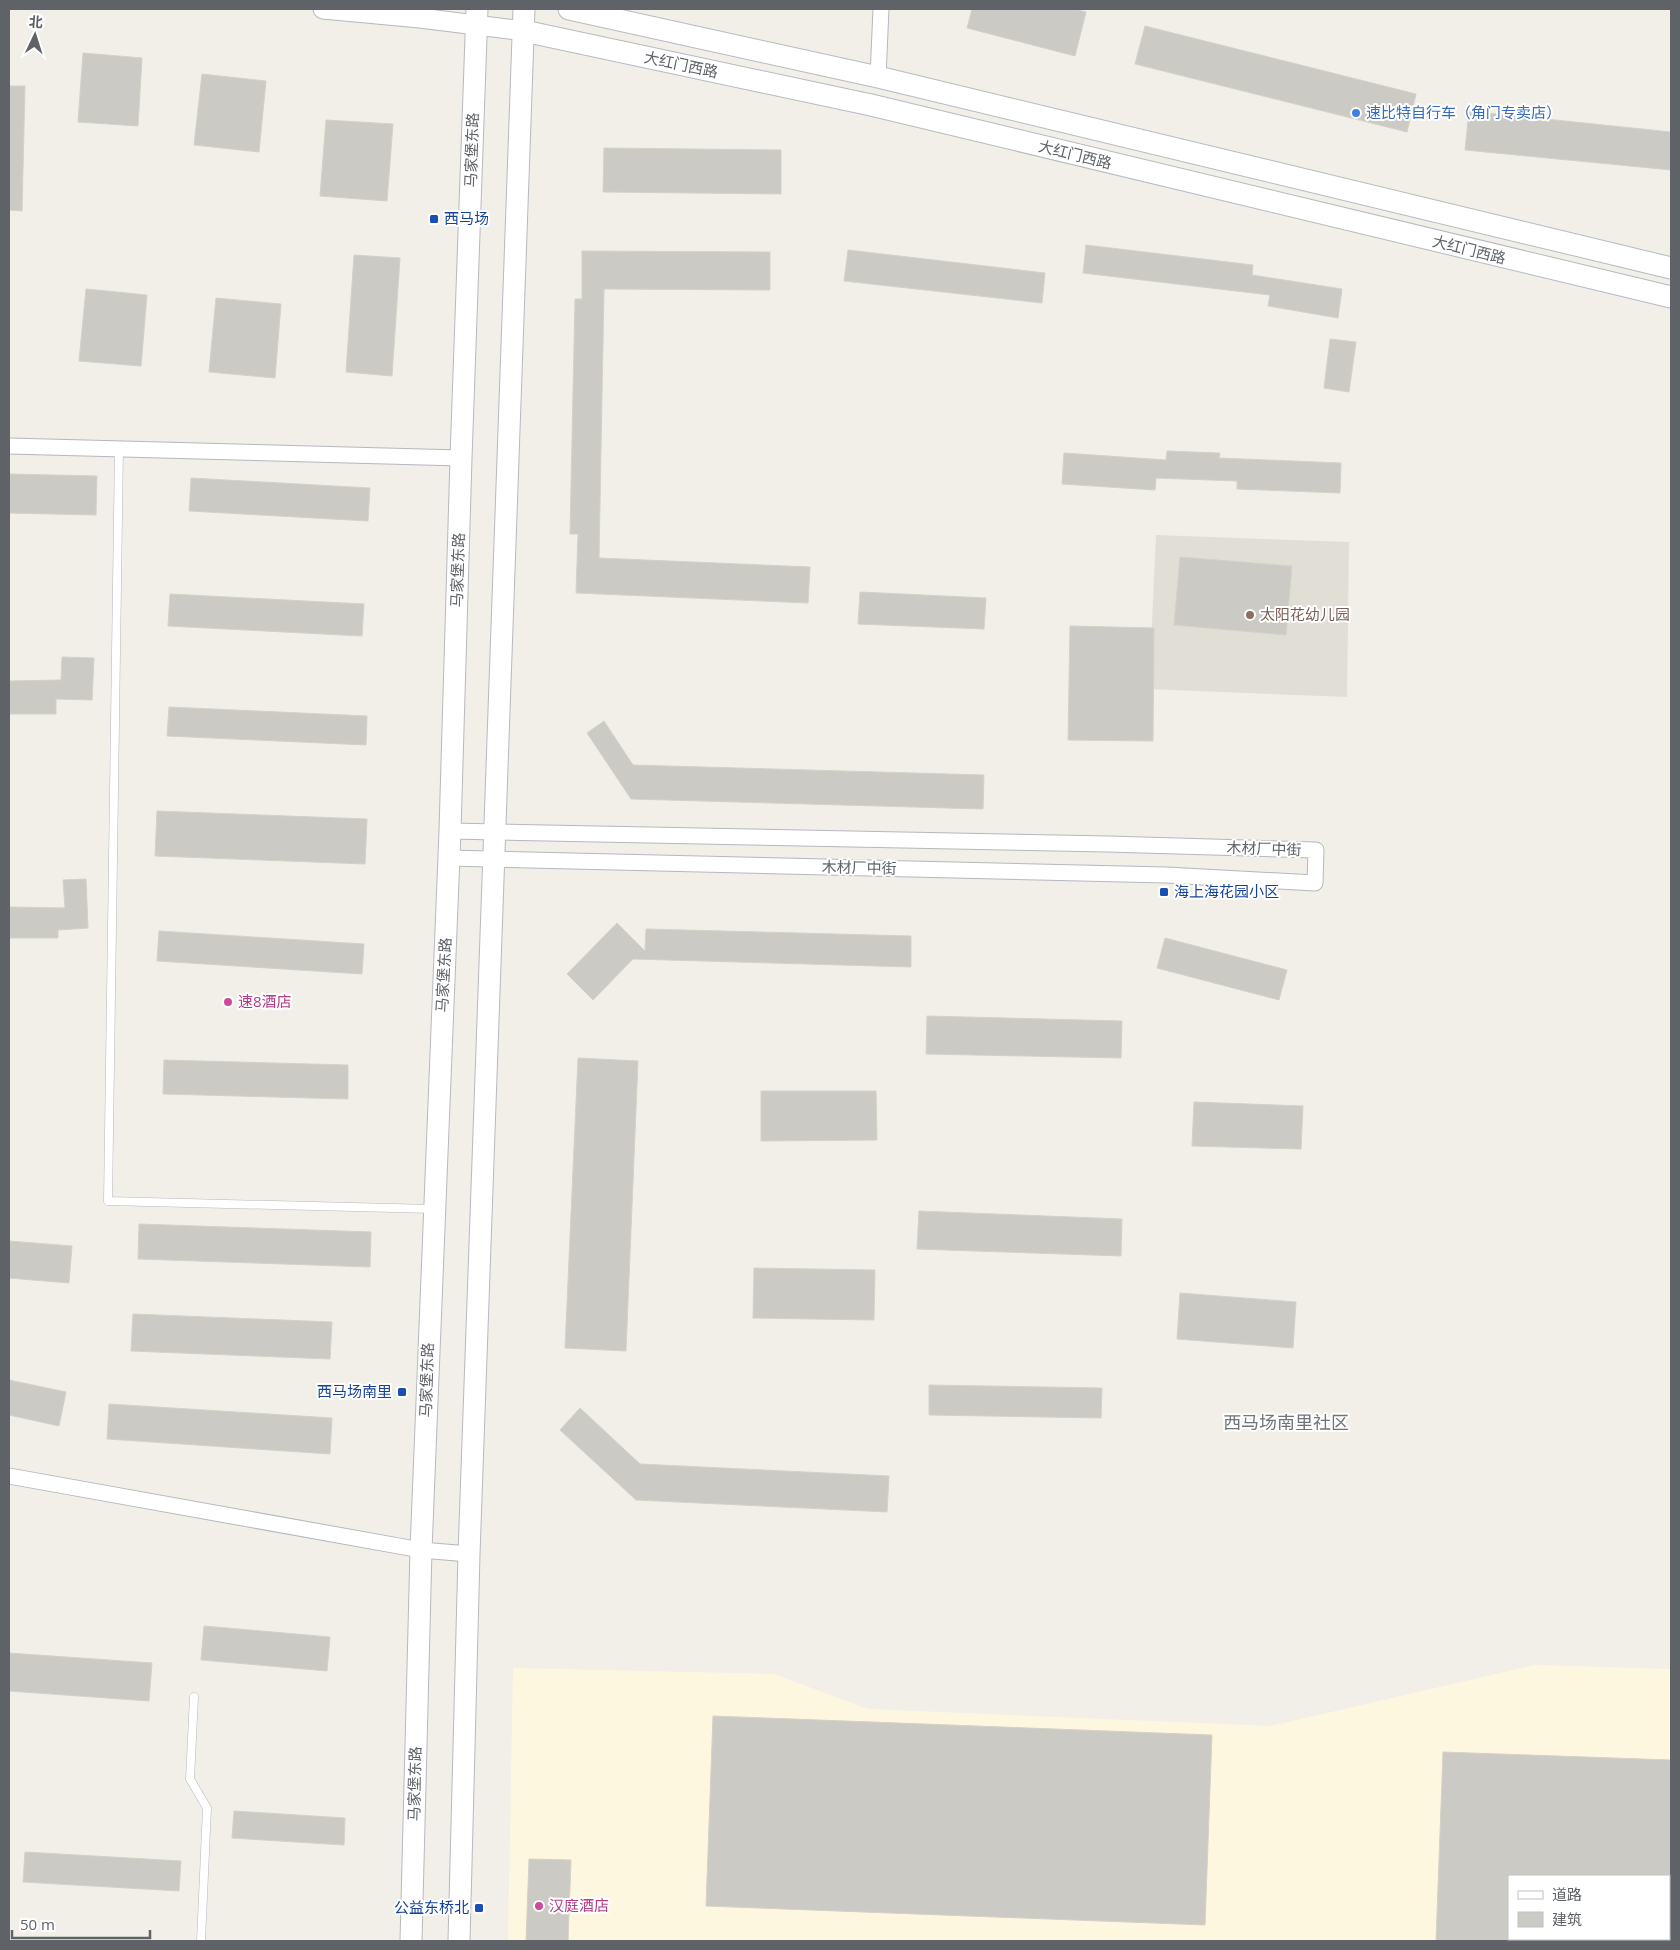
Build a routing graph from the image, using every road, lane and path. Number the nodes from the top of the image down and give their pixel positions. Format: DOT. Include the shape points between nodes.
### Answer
graph roads {
  1 [pos="323,9"];
  2 [pos="524,9"];
  3 [pos="569,9"];
  4 [pos="881,9"];
  5 [pos="477,17"];
  6 [pos="524,31"];
  7 [pos="878,78"];
  8 [pos="1671,268"];
  9 [pos="1671,297"];
  10 [pos="9,446"];
  11 [pos="119,448"];
  12 [pos="461,458"];
  13 [pos="450,831"];
  14 [pos="494,832"];
  15 [pos="449,858"];
  16 [pos="493,859"];
  17 [pos="433,1209"];
  18 [pos="9,1476"];
  19 [pos="421,1550"];
  20 [pos="469,1554"];
  21 [pos="194,1697"];
  22 [pos="201,1941"];
  23 [pos="411,1941"];
  24 [pos="459,1941"];
  1 -- 5 [label="street, 大红门西路" via="420,18"];
  2 -- 6 [label="main road"];
  3 -- 7 [label="main road, 大红门西路"];
  4 -- 7 [label="street"];
  5 -- 6 [label="street, 大红门西路"];
  5 -- 12 [label="main road, 马家堡东路"];
  6 -- 9 [label="main road, 大红门西路" via="871,106"];
  6 -- 14 [label="main road"];
  7 -- 8 [label="main road, 大红门西路"];
  10 -- 11 [label="street"];
  11 -- 12 [label="street"];
  11 -- 17 [label="lane" via="108,1201"];
  12 -- 13 [label="main road, 马家堡东路"];
  13 -- 14 [label="street"];
  13 -- 15 [label="main road, 马家堡东路"];
  14 -- 16 [label="main road"];
  14 -- 16 [label="street, 木材厂中街" via="1316,850 1315,882 1166,875"];
  15 -- 16 [label="street, 木材厂中街"];
  15 -- 17 [label="main road, 马家堡东路"];
  16 -- 20 [label="main road"];
  17 -- 19 [label="main road, 马家堡东路"];
  18 -- 19 [label="street"];
  19 -- 20 [label="street"];
  19 -- 23 [label="main road, 马家堡东路"];
  20 -- 24 [label="main road"];
  21 -- 22 [label="lane" via="190,1779 207,1808"];
}
